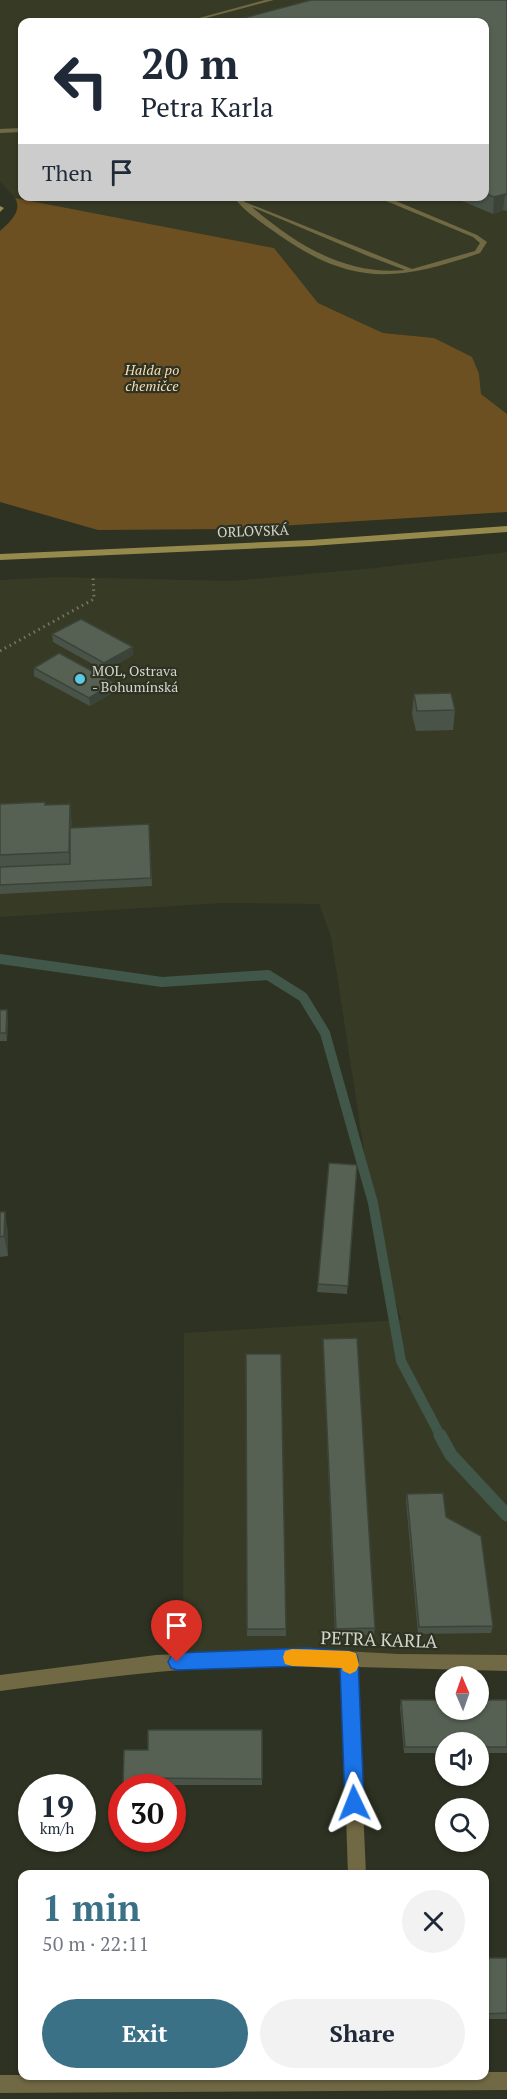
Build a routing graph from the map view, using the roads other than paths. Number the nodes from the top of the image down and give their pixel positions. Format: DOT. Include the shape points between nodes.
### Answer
graph roads {
  1 [pos="271,0"];
  2 [pos="202,18"];
  3 [pos="18,130"];
  4 [pos="0,131"];
  5 [pos="240,201"];
  6 [pos="244,201"];
  7 [pos="389,201"];
  8 [pos="416,270"];
  9 [pos="507,529"];
  10 [pos="0,557"];
  11 [pos="349,1659"];
  12 [pos="507,1663"];
  13 [pos="0,1683"];
  14 [pos="357,1870"];
  15 [pos="291,2080"];
  16 [pos="436,2080"];
  17 [pos="507,2081"];
  18 [pos="0,2084"];
  1 -- 2 [label="street"];
  3 -- 4 [label="street"];
  5 -- 8 [label="street" via="292,243 350,267 373,273"];
  6 -- 8 [label="street" via="386,262"];
  7 -- 8 [label="street" via="484,242 478,252"];
  9 -- 10 [label="main road, ORLOVSKÁ" via="334,542"];
  11 -- 12 [label="street, PETRA KARLA"];
  11 -- 13 [label="street, PETRA KARLA" via="156,1662"];
  11 -- 14 [label="street"];
  15 -- 18 [label="street"];
  16 -- 17 [label="street"];
}
